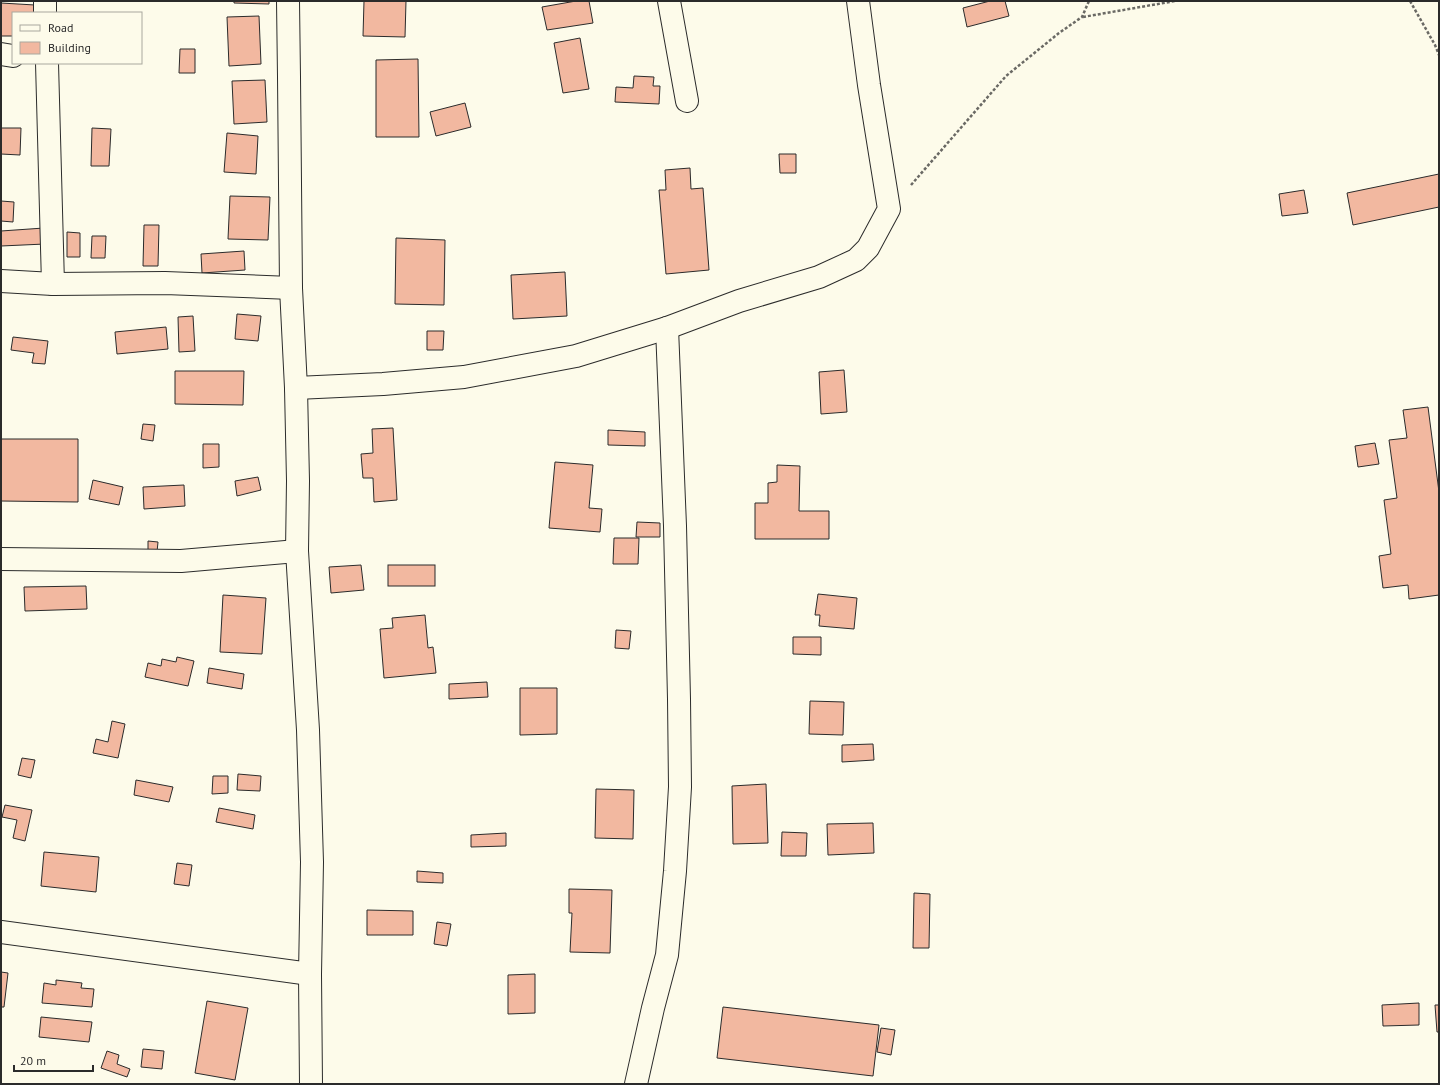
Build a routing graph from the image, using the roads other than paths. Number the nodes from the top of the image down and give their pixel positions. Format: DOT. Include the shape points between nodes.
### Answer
graph roads {
  1 [pos="44,1"];
  2 [pos="288,1"];
  3 [pos="669,1"];
  4 [pos="858,1"];
  5 [pos="45,12"];
  6 [pos="1,54"];
  7 [pos="12,56"];
  8 [pos="47,64"];
  9 [pos="687,101"];
  10 [pos="1,281"];
  11 [pos="53,284"];
  12 [pos="290,288"];
  13 [pos="667,328"];
  14 [pos="296,388"];
  15 [pos="297,551"];
  16 [pos="1,560"];
  17 [pos="1,932"];
  18 [pos="310,974"];
  19 [pos="311,1084"];
  20 [pos="636,1084"];
  1 -- 5 [label="street"];
  2 -- 12 [label="street"];
  3 -- 9 [label="street"];
  4 -- 13 [label="street" via="889,209 868,248 856,260 819,277 740,301"];
  6 -- 7 [label="street"];
  8 -- 11 [label="street"];
  10 -- 11 [label="street"];
  11 -- 12 [label="street"];
  12 -- 14 [label="street"];
  13 -- 14 [label="street" via="576,356 464,377"];
  13 -- 20 [label="street" via="675,526 680,787 667,955"];
  14 -- 15 [label="street"];
  15 -- 16 [label="street" via="181,560"];
  15 -- 18 [label="street" via="308,730 312,862"];
  17 -- 18 [label="street"];
  18 -- 19 [label="street"];
}
